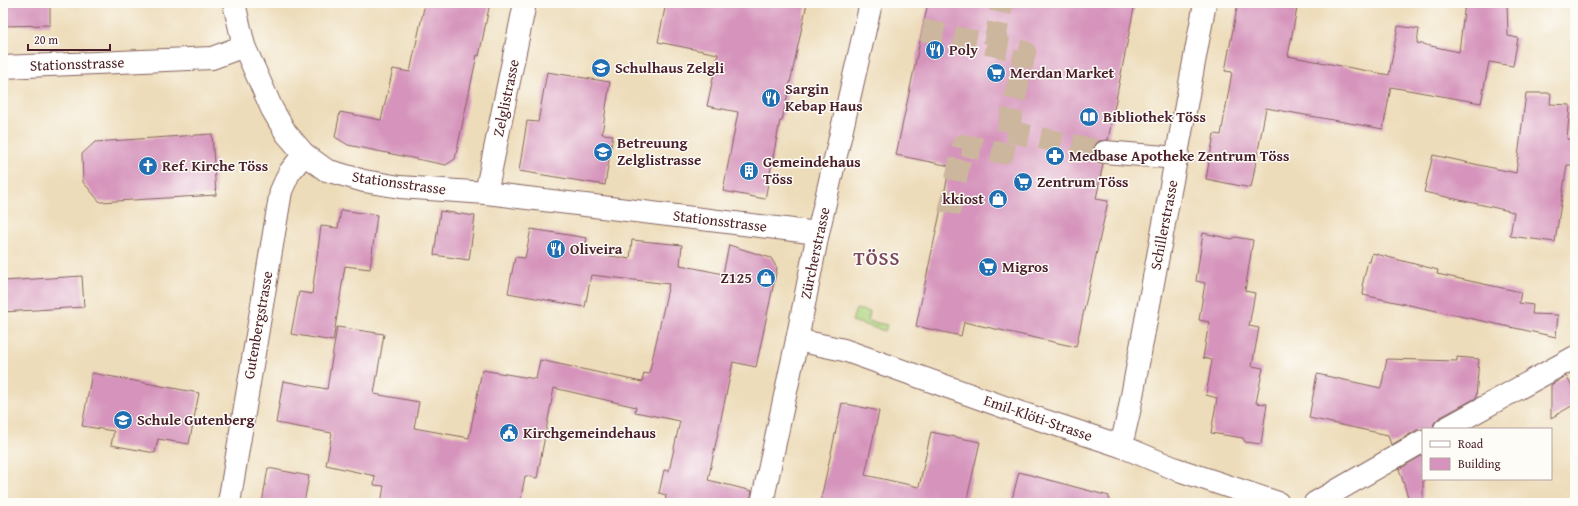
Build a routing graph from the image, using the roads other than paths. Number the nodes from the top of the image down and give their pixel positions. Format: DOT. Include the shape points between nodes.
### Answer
graph roads {
  1 [pos="234,3"];
  2 [pos="525,3"];
  3 [pos="871,3"];
  4 [pos="1205,3"];
  5 [pos="244,46"];
  6 [pos="3,67"];
  7 [pos="1105,152"];
  8 [pos="304,154"];
  9 [pos="1177,158"];
  10 [pos="486,193"];
  11 [pos="818,233"];
  12 [pos="797,340"];
  13 [pos="1575,357"];
  14 [pos="1447,428"];
  15 [pos="1422,442"];
  16 [pos="1121,446"];
  17 [pos="229,503"];
  18 [pos="762,503"];
  19 [pos="1278,503"];
  20 [pos="1315,503"];
  1 -- 5 [label="street"];
  2 -- 10 [label="street, Zelglistrasse"];
  3 -- 11 [label="street, Zürcherstrasse"];
  4 -- 9 [label="street, Schillerstrasse"];
  5 -- 6 [label="street, Stationsstrasse" via="212,58"];
  5 -- 8 [label="street, Stationsstrasse" via="272,109 286,133"];
  7 -- 9 [label="street"];
  8 -- 10 [label="street, Stationsstrasse" via="326,170 364,182"];
  8 -- 17 [label="street, Gutenbergstrasse" via="289,173 281,191"];
  9 -- 16 [label="street, Schillerstrasse"];
  10 -- 11 [label="street, Stationsstrasse"];
  11 -- 12 [label="street, Zürcherstrasse"];
  12 -- 16 [label="street, Emil-Klöti-Strasse" via="844,350"];
  12 -- 18 [label="street, Zürcherstrasse"];
  13 -- 14 [label="street"];
  15 -- 20 [label="street"];
  16 -- 19 [label="street, Emil-Klöti-Strasse" via="1176,469"];
}
